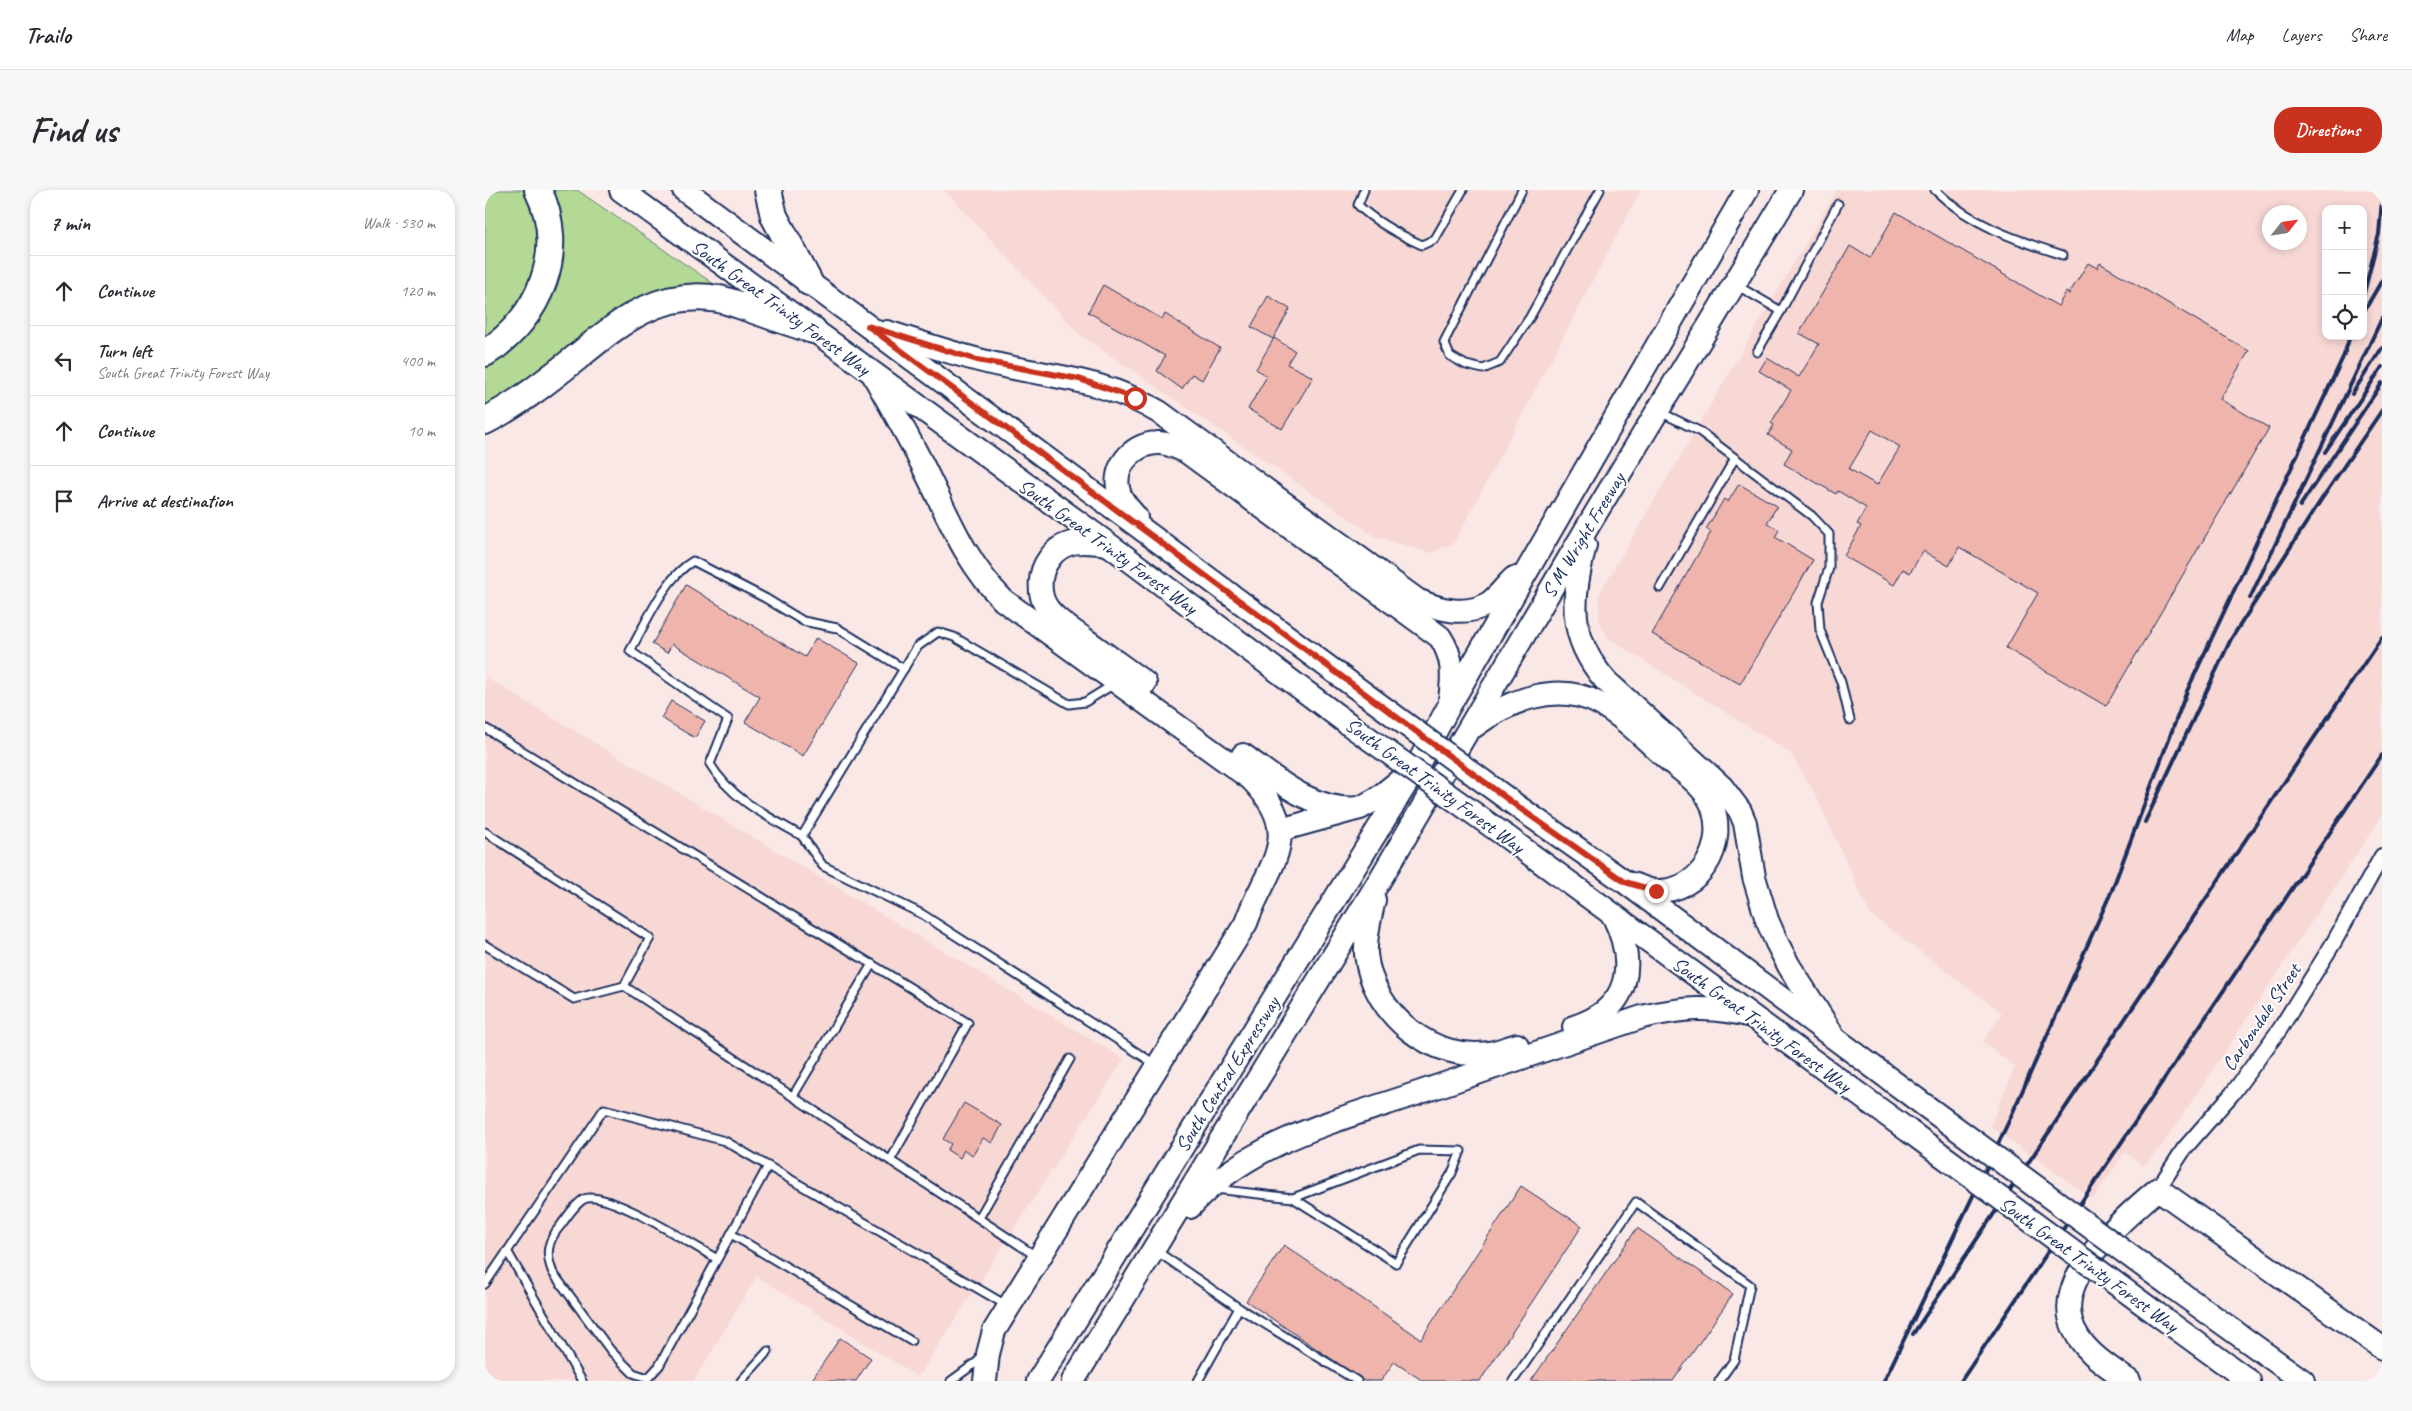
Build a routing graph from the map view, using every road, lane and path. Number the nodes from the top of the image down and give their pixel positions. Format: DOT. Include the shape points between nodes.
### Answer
graph roads {
  1 [pos="538,190"];
  2 [pos="621,190"];
  3 [pos="684,190"];
  4 [pos="768,190"];
  5 [pos="1364,190"];
  6 [pos="1463,190"];
  7 [pos="1522,190"];
  8 [pos="1600,190"];
  9 [pos="1747,190"];
  10 [pos="1791,190"];
  11 [pos="1935,190"];
  12 [pos="1838,204"];
  13 [pos="2063,255"];
  14 [pos="809,282"];
  15 [pos="1734,284"];
  16 [pos="1781,311"];
  17 [pos="868,326"];
  18 [pos="813,330"];
  19 [pos="1757,352"];
  20 [pos="485,353"];
  21 [pos="873,374"];
  22 [pos="1658,410"];
  23 [pos="485,421"];
  24 [pos="1735,458"];
  25 [pos="1591,520"];
  26 [pos="1147,532"];
  27 [pos="1108,544"];
  28 [pos="1536,556"];
  29 [pos="1660,588"];
  30 [pos="904,669"];
  31 [pos="1117,682"];
  32 [pos="1449,706"];
  33 [pos="1850,720"];
  34 [pos="485,728"];
  35 [pos="1464,734"];
  36 [pos="1417,766"];
  37 [pos="1271,776"];
  38 [pos="1360,808"];
  39 [pos="1286,828"];
  40 [pos="485,832"];
  41 [pos="802,836"];
  42 [pos="2382,856"];
  43 [pos="1625,882"];
  44 [pos="1378,883"];
  45 [pos="1613,914"];
  46 [pos="485,945"];
  47 [pos="872,964"];
  48 [pos="624,986"];
  49 [pos="1751,1016"];
  50 [pos="1834,1037"];
  51 [pos="1070,1059"];
  52 [pos="1157,1065"];
  53 [pos="793,1096"];
  54 [pos="891,1159"];
  55 [pos="769,1166"];
  56 [pos="1207,1188"];
  57 [pos="2158,1189"];
  58 [pos="1293,1198"];
  59 [pos="979,1218"];
  60 [pos="731,1234"];
  61 [pos="1154,1247"];
  62 [pos="507,1251"];
  63 [pos="1038,1258"];
  64 [pos="717,1259"];
  65 [pos="485,1284"];
  66 [pos="1008,1306"];
  67 [pos="1239,1308"];
  68 [pos="911,1341"];
  69 [pos="2382,1348"];
  70 [pos="768,1351"];
  71 [pos="988,1354"];
  72 [pos="582,1381"];
  73 [pos="741,1381"];
  74 [pos="951,1381"];
  75 [pos="985,1381"];
  76 [pos="1037,1381"];
  77 [pos="1073,1381"];
  78 [pos="1198,1381"];
  79 [pos="1357,1381"];
  80 [pos="1513,1381"];
  81 [pos="1719,1381"];
  82 [pos="2129,1381"];
  83 [pos="2249,1381"];
  84 [pos="2303,1381"];
  1 -- 20 [label="highway" via="547,207 552,235 545,277 526,317 500,344"];
  2 -- 18 [label="main road, South Great Trinity Forest Way"];
  3 -- 14 [label="main road, South Great Trinity Forest Way"];
  4 -- 14 [label="highway" via="775,216"];
  5 -- 6 [label="lane" via="1358,205 1364,212 1422,245 1435,239"];
  7 -- 8 [label="lane" via="1444,342 1449,356 1466,365 1483,369 1500,362"];
  9 -- 28 [label="main road, S M Wright Freeway"];
  10 -- 15 [label="main road, S M Wright Freeway"];
  11 -- 13 [label="lane" via="1951,204 2000,234"];
  12 -- 16 [label="lane"];
  14 -- 17 [label="main road, South Great Trinity Forest Way"];
  15 -- 16 [label="lane"];
  15 -- 22 [label="main road, S M Wright Freeway"];
  16 -- 19 [label="lane"];
  17 -- 26 [label="main road, South Great Trinity Forest Way"];
  17 -- 28 [label="main road" via="977,360 1079,379 1135,398 1159,412 1417,600 1435,608 1454,612 1475,609 1489,602"];
  18 -- 21 [label="main road, South Great Trinity Forest Way"];
  18 -- 23 [label="highway" via="720,299 696,297 653,305 614,326 535,390"];
  21 -- 27 [label="main road, South Great Trinity Forest Way"];
  21 -- 31 [label="main road" via="921,462 961,546 987,583 1003,600"];
  22 -- 24 [label="lane" via="1699,430"];
  22 -- 25 [label="main road, S M Wright Freeway"];
  24 -- 29 [label="lane"];
  24 -- 33 [label="lane" via="1812,516 1829,534 1829,568 1818,602 1820,630 1841,682"];
  25 -- 35 [label="main road, S M Wright Freeway"];
  25 -- 50 [label="main road" via="1574,599 1576,627 1583,649 1605,680 1723,786 1736,805 1745,823 1754,878 1767,920 1789,966"];
  26 -- 32 [label="main road" via="1120,496 1117,485 1123,463 1132,452 1157,442 1187,452 1439,638 1447,648 1453,673"];
  26 -- 43 [label="main road, South Great Trinity Forest Way, bridge" via="1521,809"];
  27 -- 37 [label="main road" via="1073,542 1060,547 1050,557 1041,580 1047,608 1060,622"];
  27 -- 45 [label="main road, South Great Trinity Forest Way, bridge" via="1347,723"];
  28 -- 32 [label="main road, S M Wright Freeway"];
  30 -- 31 [label="lane" via="917,647 938,632 954,637 1069,704 1085,702"];
  30 -- 41 [label="lane"];
  30 -- 41 [label="lane" via="837,628 803,621 693,561 681,568 671,581 630,651 728,719 710,764 719,779 740,800"];
  31 -- 39 [label="main road" via="1251,779"];
  32 -- 36 [label="main road, S M Wright Freeway"];
  34 -- 47 [label="lane"];
  35 -- 43 [label="main road" via="1490,714 1525,698 1562,694 1579,697 1597,702 1613,712 1697,785 1713,807 1716,822 1715,847 1707,866 1696,877 1674,889 1656,891"];
  35 -- 44 [label="main road, S M Wright Freeway"];
  36 -- 38 [label="main road" via="1379,798"];
  36 -- 76 [label="main road, South Central Expressway"];
  37 -- 38 [label="main road" via="1328,807"];
  37 -- 39 [label="main road" via="1286,800"];
  38 -- 39 [label="main road"];
  39 -- 52 [label="main road" via="1272,868 1254,898 1246,924"];
  40 -- 48 [label="lane" via="650,938"];
  41 -- 52 [label="lane" via="823,866 922,914"];
  42 -- 57 [label="street, Carbondale Street" via="2280,1029 2232,1094 2184,1149"];
  43 -- 50 [label="main road, South Great Trinity Forest Way"];
  44 -- 45 [label="main road" via="1368,925 1366,953 1381,997 1395,1018 1412,1032 1435,1045 1473,1053 1494,1052 1599,1016 1622,990 1627,975 1628,957 1623,934"];
  44 -- 61 [label="main road, South Central Expressway"];
  45 -- 49 [label="main road, South Great Trinity Forest Way"];
  46 -- 48 [label="lane" via="574,999"];
  47 -- 53 [label="lane"];
  47 -- 54 [label="lane" via="968,1023"];
  48 -- 53 [label="lane"];
  49 -- 56 [label="main road" via="1702,1007 1642,1017 1298,1134 1233,1168"];
  49 -- 83 [label="main road, South Great Trinity Forest Way, bridge"];
  50 -- 84 [label="main road, South Great Trinity Forest Way, bridge"];
  51 -- 59 [label="lane"];
  52 -- 63 [label="main road"];
  53 -- 54 [label="lane"];
  54 -- 59 [label="lane"];
  55 -- 60 [label="lane"];
  55 -- 62 [label="lane" via="725,1141 604,1109"];
  55 -- 66 [label="lane"];
  56 -- 58 [label="lane"];
  56 -- 61 [label="main road"];
  57 -- 69 [label="main road"];
  57 -- 82 [label="main road" via="2121,1220 2079,1273 2069,1301 2071,1321 2082,1342 2102,1362"];
  58 -- 58 [label="lane" via="1396,1263 1452,1173 1461,1150 1419,1150"];
  59 -- 63 [label="lane"];
  60 -- 64 [label="lane"];
  60 -- 68 [label="lane"];
  61 -- 67 [label="lane"];
  61 -- 77 [label="main road, South Central Expressway"];
  62 -- 65 [label="lane"];
  62 -- 72 [label="lane"];
  63 -- 66 [label="main road"];
  64 -- 64 [label="lane" via="659,1366 648,1378 633,1373 611,1351 553,1274 547,1259 558,1228 584,1199 595,1198 635,1212"];
  66 -- 71 [label="main road" via="994,1331"];
  67 -- 78 [label="lane"];
  67 -- 79 [label="lane"];
  70 -- 73 [label="lane"];
  71 -- 74 [label="lane"];
  71 -- 75 [label="main road"];
  80 -- 81 [label="lane" via="1636,1202 1750,1285 1734,1360"];
}
